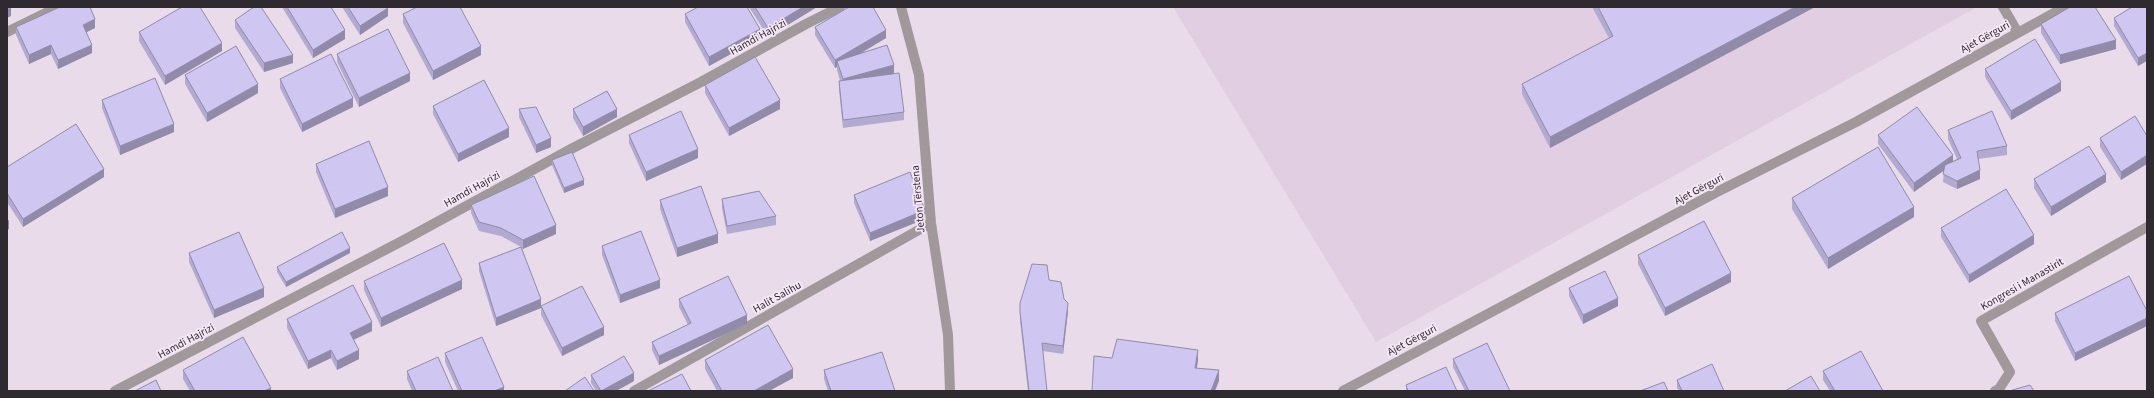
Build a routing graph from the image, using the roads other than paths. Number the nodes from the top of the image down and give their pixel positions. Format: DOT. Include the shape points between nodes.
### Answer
graph roads {
  1 [pos="58,7"];
  2 [pos="840,7"];
  3 [pos="901,7"];
  4 [pos="2003,7"];
  5 [pos="2065,7"];
  6 [pos="7,32"];
  7 [pos="2018,33"];
  8 [pos="931,223"];
  9 [pos="2147,227"];
  10 [pos="115,391"];
  11 [pos="634,391"];
  12 [pos="950,391"];
  13 [pos="1343,391"];
  14 [pos="1995,391"];
  1 -- 6 [label="street"];
  2 -- 10 [label="street, Hamdi Hajrizi"];
  3 -- 8 [label="street, Jeton Tërstena" via="919,75"];
  4 -- 7 [label="street"];
  5 -- 7 [label="street, Ajet Gërguri"];
  7 -- 13 [label="street, Ajet Gërguri" via="1856,122 1715,193"];
  8 -- 11 [label="street, Halit Salihu"];
  8 -- 12 [label="street, Jeton Tërstena" via="948,335"];
  9 -- 14 [label="street, Kongresi i Manastirit" via="1982,321 2010,372"];
}
